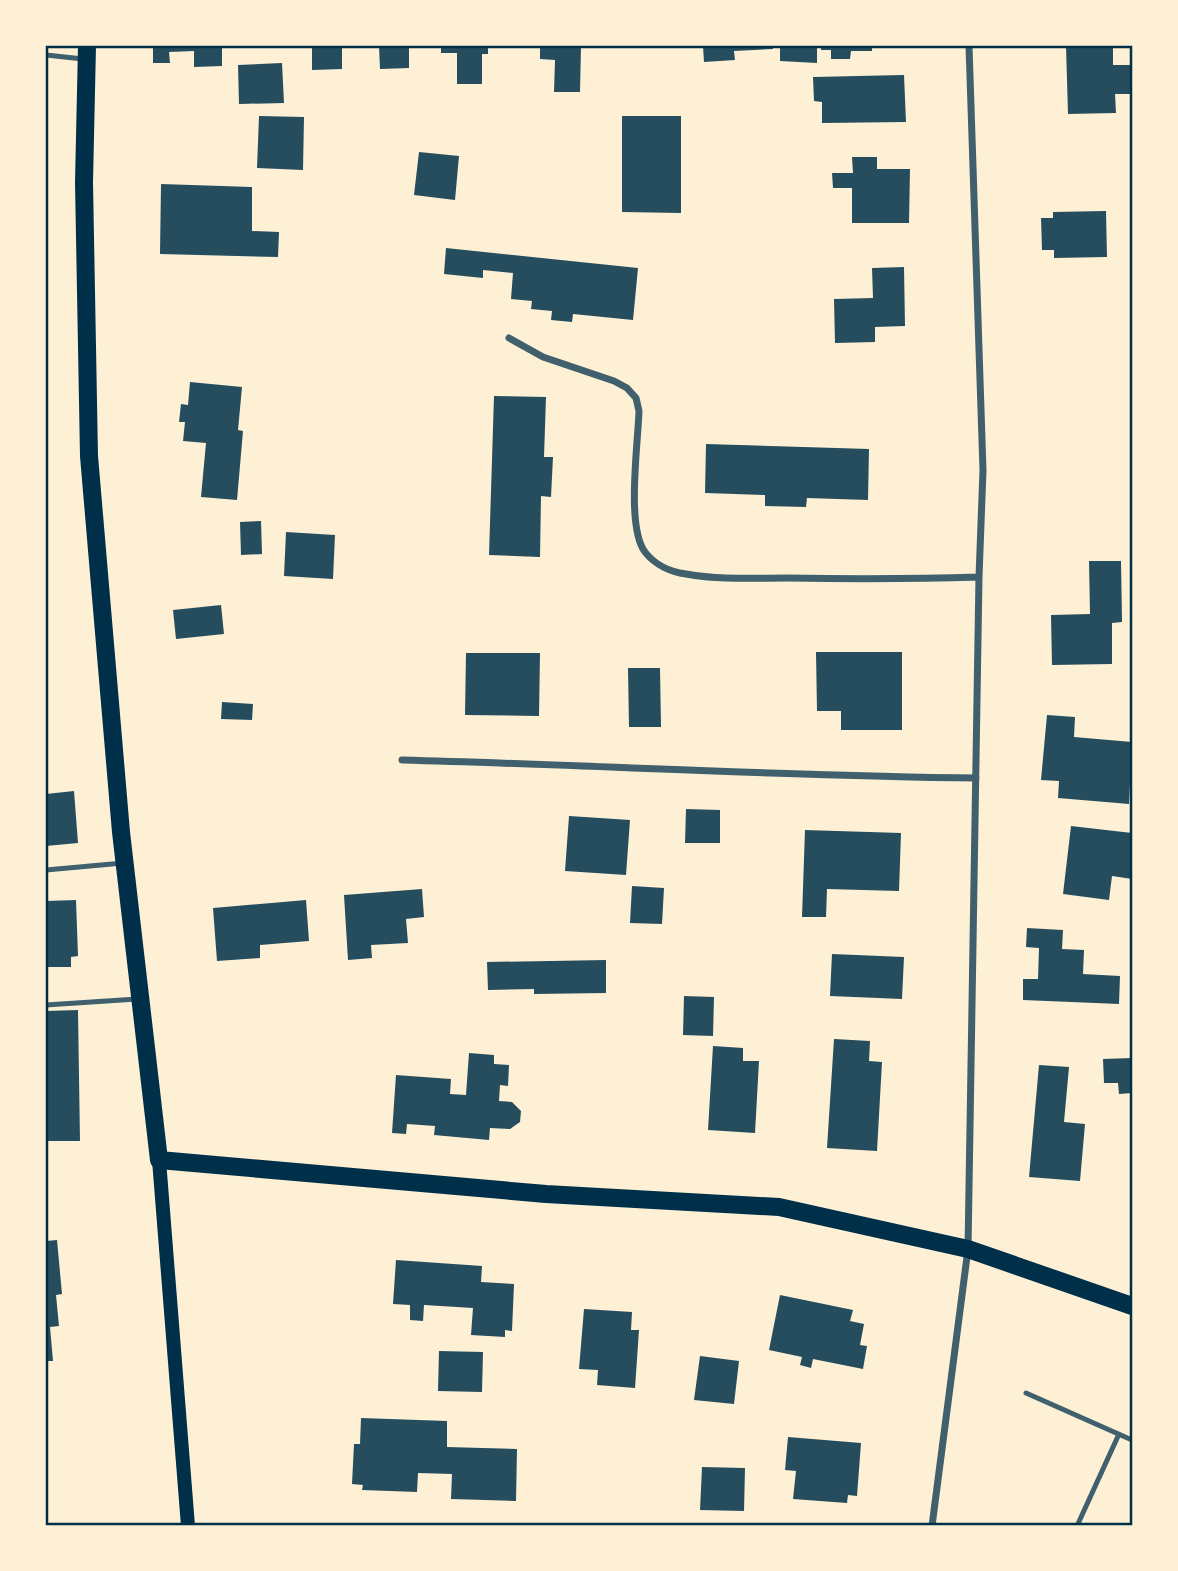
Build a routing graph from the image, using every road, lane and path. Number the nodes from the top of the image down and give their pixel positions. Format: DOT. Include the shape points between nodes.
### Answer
graph roads {
  1 [pos="969,46"];
  2 [pos="86,52"];
  3 [pos="46,55"];
  4 [pos="509,338"];
  5 [pos="979,577"];
  6 [pos="402,760"];
  7 [pos="976,778"];
  8 [pos="125,863"];
  9 [pos="46,870"];
  10 [pos="140,998"];
  11 [pos="46,1004"];
  12 [pos="159,1160"];
  13 [pos="968,1250"];
  14 [pos="1132,1306"];
  15 [pos="1026,1393"];
  16 [pos="1119,1434"];
  17 [pos="1132,1440"];
  18 [pos="188,1525"];
  19 [pos="932,1525"];
  20 [pos="1077,1525"];
  1 -- 5 [label="street" via="983,470"];
  2 -- 3 [label="lane"];
  2 -- 8 [label="main road" via="89,456"];
  4 -- 5 [label="street" via="544,357 614,381 636,398 636,531 659,566 724,578"];
  5 -- 7 [label="street"];
  6 -- 7 [label="street"];
  7 -- 13 [label="street"];
  8 -- 9 [label="lane"];
  8 -- 10 [label="main road"];
  10 -- 11 [label="lane"];
  10 -- 12 [label="main road"];
  12 -- 13 [label="main road" via="546,1194 779,1207"];
  12 -- 18 [label="main road"];
  13 -- 14 [label="main road"];
  13 -- 19 [label="street"];
  15 -- 16 [label="lane"];
  16 -- 17 [label="lane"];
  16 -- 20 [label="lane"];
}
